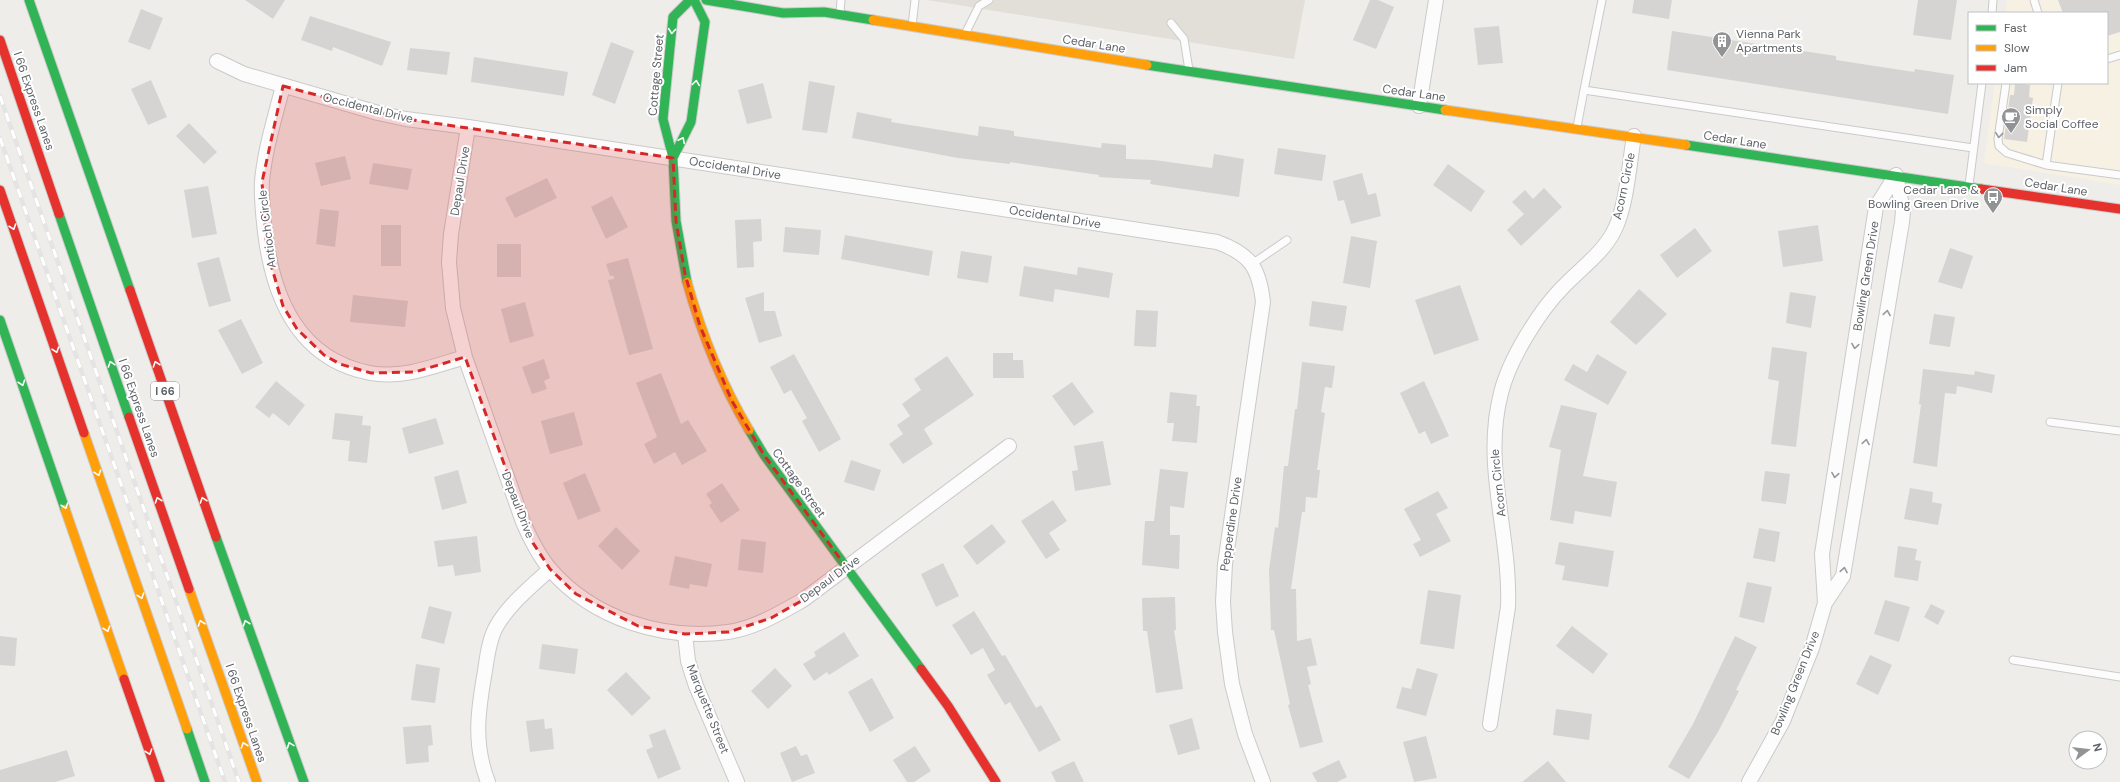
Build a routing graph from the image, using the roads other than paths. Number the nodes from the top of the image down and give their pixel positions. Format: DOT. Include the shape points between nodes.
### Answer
graph roads {
  1 [pos="29,0"];
  2 [pos="690,0"];
  3 [pos="694,0"];
  4 [pos="706,0"];
  5 [pos="841,0"];
  6 [pos="916,0"];
  7 [pos="989,0"];
  8 [pos="1436,0"];
  9 [pos="1602,0"];
  10 [pos="1993,0"];
  11 [pos="2034,0"];
  12 [pos="1992,12"];
  13 [pos="2038,12"];
  14 [pos="840,14"];
  15 [pos="1171,22"];
  16 [pos="912,26"];
  17 [pos="964,36"];
  18 [pos="0,40"];
  19 [pos="2120,55"];
  20 [pos="2108,59"];
  21 [pos="217,61"];
  22 [pos="1189,71"];
  23 [pos="1982,84"];
  24 [pos="2006,84"];
  25 [pos="2058,84"];
  26 [pos="283,86"];
  27 [pos="1584,90"];
  28 [pos="1419,106"];
  29 [pos="468,127"];
  30 [pos="1577,129"];
  31 [pos="1634,136"];
  32 [pos="1974,148"];
  33 [pos="673,158"];
  34 [pos="2046,165"];
  35 [pos="1896,175"];
  36 [pos="2120,175"];
  37 [pos="1969,186"];
  38 [pos="0,190"];
  39 [pos="2120,209"];
  40 [pos="1287,240"];
  41 [pos="1252,264"];
  42 [pos="0,320"];
  43 [pos="465,357"];
  44 [pos="2050,422"];
  45 [pos="2120,431"];
  46 [pos="1009,446"];
  47 [pos="847,568"];
  48 [pos="550,569"];
  49 [pos="1825,603"];
  50 [pos="685,634"];
  51 [pos="2013,660"];
  52 [pos="2120,677"];
  53 [pos="1490,724"];
  54 [pos="160,782"];
  55 [pos="205,782"];
  56 [pos="257,782"];
  57 [pos="304,782"];
  58 [pos="488,782"];
  59 [pos="737,782"];
  60 [pos="996,782"];
  61 [pos="1263,782"];
  62 [pos="1749,782"];
  57 -- 1 [label="main road, I 66, one-way" via="247,627"];
  2 -- 33 [label="main road, Cottage Street, one-way" via="673,17 663,119"];
  33 -- 3 [label="main road, Cottage Street, one-way" via="691,122 704,30 705,22"];
  4 -- 14 [label="main road, Cedar Lane" via="783,13"];
  5 -- 14 [label="lane"];
  6 -- 16 [label="lane"];
  7 -- 17 [label="lane" via="979,6"];
  8 -- 28 [label="street"];
  9 -- 27 [label="lane"];
  10 -- 12 [label="lane"];
  11 -- 13 [label="lane"];
  14 -- 16 [label="main road, Cedar Lane"];
  15 -- 22 [label="lane" via="1184,39"];
  16 -- 17 [label="main road, Cedar Lane"];
  17 -- 22 [label="main road, Cedar Lane"];
  56 -- 18 [label="main road, I 66 Express Lanes, one-way"];
  19 -- 20 [label="lane"];
  21 -- 26 [label="street, Occidental Drive" via="244,74"];
  22 -- 28 [label="main road, Cedar Lane"];
  23 -- 32 [label="lane"];
  24 -- 34 [label="lane, one-way" via="1999,146 2004,152"];
  25 -- 34 [label="lane"];
  26 -- 29 [label="street, Occidental Drive" via="378,113"];
  26 -- 43 [label="street, Antioch Circle" via="265,157 262,182 264,220 267,251 273,274 283,306 297,329 324,355 340,364 371,373 415,372"];
  27 -- 30 [label="lane"];
  27 -- 32 [label="lane"];
  28 -- 30 [label="main road, Cedar Lane"];
  29 -- 33 [label="street, Occidental Drive"];
  29 -- 43 [label="street, Depaul Drive" via="449,262 453,308"];
  30 -- 31 [label="main road, Cedar Lane"];
  31 -- 35 [label="main road, Cedar Lane"];
  31 -- 53 [label="street, Acorn Circle" via="1614,231 1602,248 1550,302 1519,350 1501,392 1494,443 1495,479 1508,562 1508,607"];
  32 -- 37 [label="lane"];
  33 -- 41 [label="street, Occidental Drive" via="1217,242 1236,249"];
  33 -- 47 [label="main road, Cottage Street" via="676,221 685,274 700,326 716,366 732,401 764,455"];
  34 -- 36 [label="lane"];
  35 -- 37 [label="main road, Cedar Lane"];
  35 -- 49 [label="street, Bowling Green Drive, one-way" via="1876,207 1822,554"];
  49 -- 35 [label="street, Bowling Green Drive, one-way" via="1843,576 1863,460 1902,222 1903,211"];
  37 -- 39 [label="main road, Cedar Lane"];
  38 -- 55 [label="main road, one-way"];
  40 -- 41 [label="lane"];
  41 -- 61 [label="street, Pepperdine Drive" via="1261,282 1263,302 1225,564 1223,602 1232,684 1245,734"];
  42 -- 54 [label="main road, one-way"];
  43 -- 48 [label="street, Depaul Drive" via="523,522"];
  44 -- 45 [label="lane"];
  46 -- 47 [label="street, Depaul Drive"];
  47 -- 50 [label="street, Depaul Drive" via="804,600 771,618 729,632"];
  47 -- 60 [label="main road, Cottage Street" via="948,706"];
  48 -- 50 [label="street, Depaul Drive" via="576,594 616,617 638,626"];
  48 -- 58 [label="street" via="502,618 495,629 487,655 477,717 477,739 482,767"];
  49 -- 62 [label="street, Bowling Green Drive" via="1812,648 1783,721"];
  50 -- 59 [label="street, Marquette Street" via="688,661 696,686"];
  51 -- 52 [label="lane"];
}
